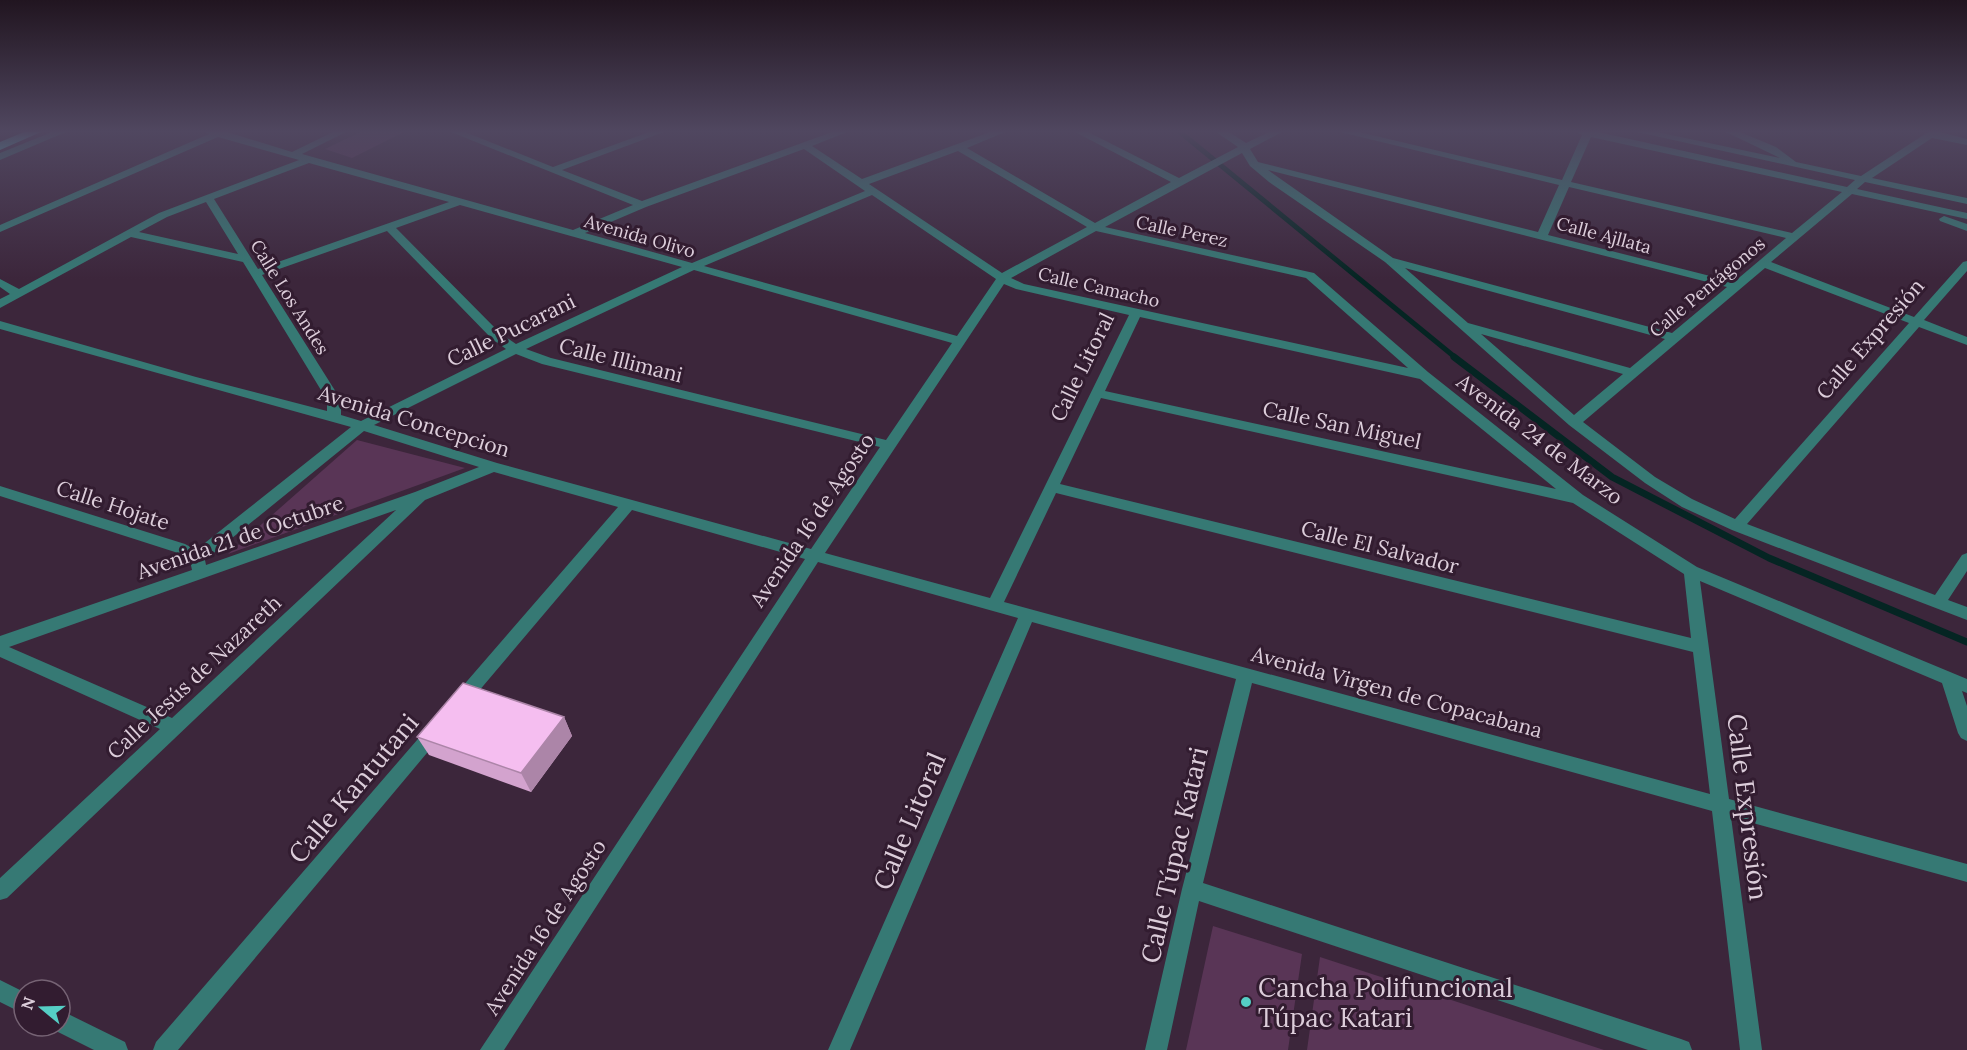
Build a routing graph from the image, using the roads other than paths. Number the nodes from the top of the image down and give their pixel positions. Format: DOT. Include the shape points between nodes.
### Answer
graph roads {
  1 [pos="110,181"];
  2 [pos="251,181"];
  3 [pos="386,181"];
  4 [pos="581,181"];
  5 [pos="708,181"];
  6 [pos="859,181"];
  7 [pos="868,181"];
  8 [pos="1016,181"];
  9 [pos="1278,181"];
  10 [pos="1322,181"];
  11 [pos="1557,181"];
  12 [pos="1808,181"];
  13 [pos="1861,181"];
  14 [pos="1872,181"];
  15 [pos="1179,182"];
  16 [pos="862,183"];
  17 [pos="1566,183"];
  18 [pos="1850,190"];
  19 [pos="873,191"];
  20 [pos="208,197"];
  21 [pos="461,201"];
  22 [pos="1967,201"];
  23 [pos="642,205"];
  24 [pos="1917,205"];
  25 [pos="1967,216"];
  26 [pos="390,228"];
  27 [pos="1096,228"];
  28 [pos="1967,228"];
  29 [pos="0,230"];
  30 [pos="127,233"];
  31 [pos="572,234"];
  32 [pos="1542,236"];
  33 [pos="1794,237"];
  34 [pos="245,259"];
  35 [pos="1389,260"];
  36 [pos="1763,263"];
  37 [pos="1967,264"];
  38 [pos="689,268"];
  39 [pos="255,274"];
  40 [pos="1310,275"];
  41 [pos="1002,278"];
  42 [pos="0,282"];
  43 [pos="1736,286"];
  44 [pos="18,294"];
  45 [pos="0,304"];
  46 [pos="1135,314"];
  47 [pos="1916,321"];
  48 [pos="1461,324"];
  49 [pos="0,325"];
  50 [pos="1675,338"];
  51 [pos="957,340"];
  52 [pos="1967,340"];
  53 [pos="515,349"];
  54 [pos="1633,373"];
  55 [pos="1423,375"];
  56 [pos="1097,393"];
  57 [pos="334,417"];
  58 [pos="1574,422"];
  59 [pos="361,426"];
  60 [pos="889,445"];
  61 [pos="493,467"];
  62 [pos="1051,487"];
  63 [pos="0,491"];
  64 [pos="420,496"];
  65 [pos="1578,499"];
  66 [pos="628,505"];
  67 [pos="1737,526"];
  68 [pos="815,555"];
  69 [pos="1967,559"];
  70 [pos="198,566"];
  71 [pos="1691,571"];
  72 [pos="1938,603"];
  73 [pos="995,604"];
  74 [pos="1028,613"];
  75 [pos="1967,614"];
  76 [pos="0,643"];
  77 [pos="1700,647"];
  78 [pos="0,650"];
  79 [pos="1246,673"];
  80 [pos="1949,678"];
  81 [pos="1967,686"];
  82 [pos="174,727"];
  83 [pos="1967,733"];
  84 [pos="1720,805"];
  85 [pos="1967,873"];
  86 [pos="1192,889"];
  87 [pos="0,891"];
  88 [pos="72,1027"];
  89 [pos="117,1050"];
  90 [pos="164,1050"];
  91 [pos="491,1050"];
  92 [pos="839,1050"];
  93 [pos="1156,1050"];
  94 [pos="1681,1050"];
  95 [pos="1751,1050"];
  1 -- 29 [label="street"];
  2 -- 20 [label="street"];
  3 -- 21 [label="street, Avenida Olivo"];
  4 -- 23 [label="street"];
  5 -- 23 [label="street"];
  6 -- 16 [label="street, Calle Camacho"];
  7 -- 16 [label="street"];
  8 -- 27 [label="street, Calle Perez"];
  9 -- 35 [label="street"];
  10 -- 32 [label="street, Calle Ajllata"];
  11 -- 17 [label="street"];
  12 -- 18 [label="street"];
  13 -- 18 [label="street, Calle Pentágonos"];
  14 -- 22 [label="street"];
  15 -- 27 [label="street, Avenida 16 de Agosto"];
  16 -- 19 [label="street, Calle Camacho"];
  17 -- 32 [label="street"];
  17 -- 33 [label="street"];
  18 -- 24 [label="street"];
  18 -- 33 [label="street, Calle Pentágonos"];
  19 -- 38 [label="street, Calle Pucarani"];
  19 -- 41 [label="street, Calle Camacho"];
  20 -- 30 [label="street"];
  20 -- 34 [label="street, Calle Los Andes"];
  21 -- 26 [label="street"];
  21 -- 31 [label="street, Avenida Olivo"];
  23 -- 31 [label="street"];
  24 -- 25 [label="street"];
  24 -- 28 [label="street"];
  26 -- 39 [label="street"];
  26 -- 53 [label="street, Calle Illimani" via="496,336"];
  27 -- 40 [label="street, Calle Perez"];
  27 -- 41 [label="street, Avenida 16 de Agosto"];
  30 -- 34 [label="street"];
  30 -- 44 [label="street"];
  31 -- 38 [label="street, Avenida Olivo"];
  32 -- 43 [label="street, Calle Ajllata"];
  33 -- 36 [label="street, Calle Pentágonos"];
  34 -- 39 [label="street, Calle Los Andes"];
  35 -- 48 [label="street"];
  35 -- 50 [label="street"];
  36 -- 43 [label="street, Calle Pentágonos"];
  36 -- 47 [label="street"];
  37 -- 47 [label="street, Calle Expresión"];
  38 -- 51 [label="street, Avenida Olivo"];
  38 -- 53 [label="street, Calle Pucarani"];
  39 -- 57 [label="street, Calle Los Andes" via="334,400"];
  40 -- 55 [label="street, Avenida 24 de Marzo"];
  41 -- 46 [label="street, Calle Camacho" via="1020,287"];
  41 -- 51 [label="street, Avenida 16 de Agosto"];
  42 -- 44 [label="street"];
  43 -- 50 [label="street, Calle Pentágonos"];
  44 -- 45 [label="street"];
  46 -- 55 [label="street, Calle Camacho"];
  46 -- 56 [label="street, Calle Litoral"];
  47 -- 52 [label="street"];
  47 -- 67 [label="street, Calle Expresión"];
  48 -- 54 [label="street"];
  48 -- 58 [label="street"];
  49 -- 57 [label="street, Avenida Concepcion"];
  50 -- 54 [label="street, Calle Pentágonos"];
  51 -- 60 [label="street, Avenida 16 de Agosto"];
  53 -- 59 [label="street, Calle Pucarani"];
  53 -- 60 [label="street, Calle Illimani" via="599,375"];
  54 -- 58 [label="street, Calle Pentágonos"];
  55 -- 65 [label="street, Avenida 24 de Marzo"];
  56 -- 62 [label="street, Calle Litoral"];
  56 -- 65 [label="street, Calle San Miguel"];
  57 -- 59 [label="street, Avenida Concepcion"];
  58 -- 67 [label="street" via="1687,503"];
  59 -- 61 [label="street, Avenida Concepcion"];
  59 -- 70 [label="street, Calle Pucarani"];
  60 -- 68 [label="street, Avenida 16 de Agosto"];
  61 -- 64 [label="street, Avenida 21 de Octubre"];
  61 -- 66 [label="street, Avenida Concepcion"];
  62 -- 73 [label="street, Calle Litoral"];
  62 -- 77 [label="street, Calle El Salvador"];
  63 -- 70 [label="street, Calle Hojate" via="180,548"];
  64 -- 70 [label="street, Avenida 21 de Octubre"];
  64 -- 82 [label="street, Calle Jesús de Nazareth"];
  65 -- 71 [label="street, Avenida 24 de Marzo"];
  66 -- 68 [label="street, Avenida Concepcion"];
  66 -- 90 [label="street, Calle Kantutani"];
  67 -- 72 [label="street"];
  68 -- 73 [label="street, Avenida Virgen de Copacabana"];
  68 -- 91 [label="street, Avenida 16 de Agosto"];
  69 -- 72 [label="street"];
  70 -- 76 [label="street, Avenida 21 de Octubre"];
  71 -- 77 [label="street, Calle Expresión"];
  71 -- 80 [label="street, Avenida 24 de Marzo"];
  72 -- 75 [label="street"];
  73 -- 74 [label="street, Avenida Virgen de Copacabana"];
  74 -- 79 [label="street, Avenida Virgen de Copacabana"];
  74 -- 92 [label="street, Calle Litoral"];
  77 -- 84 [label="street, Calle Expresión"];
  78 -- 82 [label="street"];
  79 -- 84 [label="street, Avenida Virgen de Copacabana"];
  79 -- 86 [label="street, Calle Túpac Katari"];
  80 -- 81 [label="street, Avenida 24 de Marzo"];
  80 -- 83 [label="street"];
  82 -- 87 [label="street, Calle Jesús de Nazareth"];
  84 -- 85 [label="street, Avenida Virgen de Copacabana"];
  84 -- 95 [label="street, Calle Expresión"];
  86 -- 93 [label="street, Calle Túpac Katari"];
  86 -- 94 [label="street"];
  88 -- 89 [label="street"];
}
